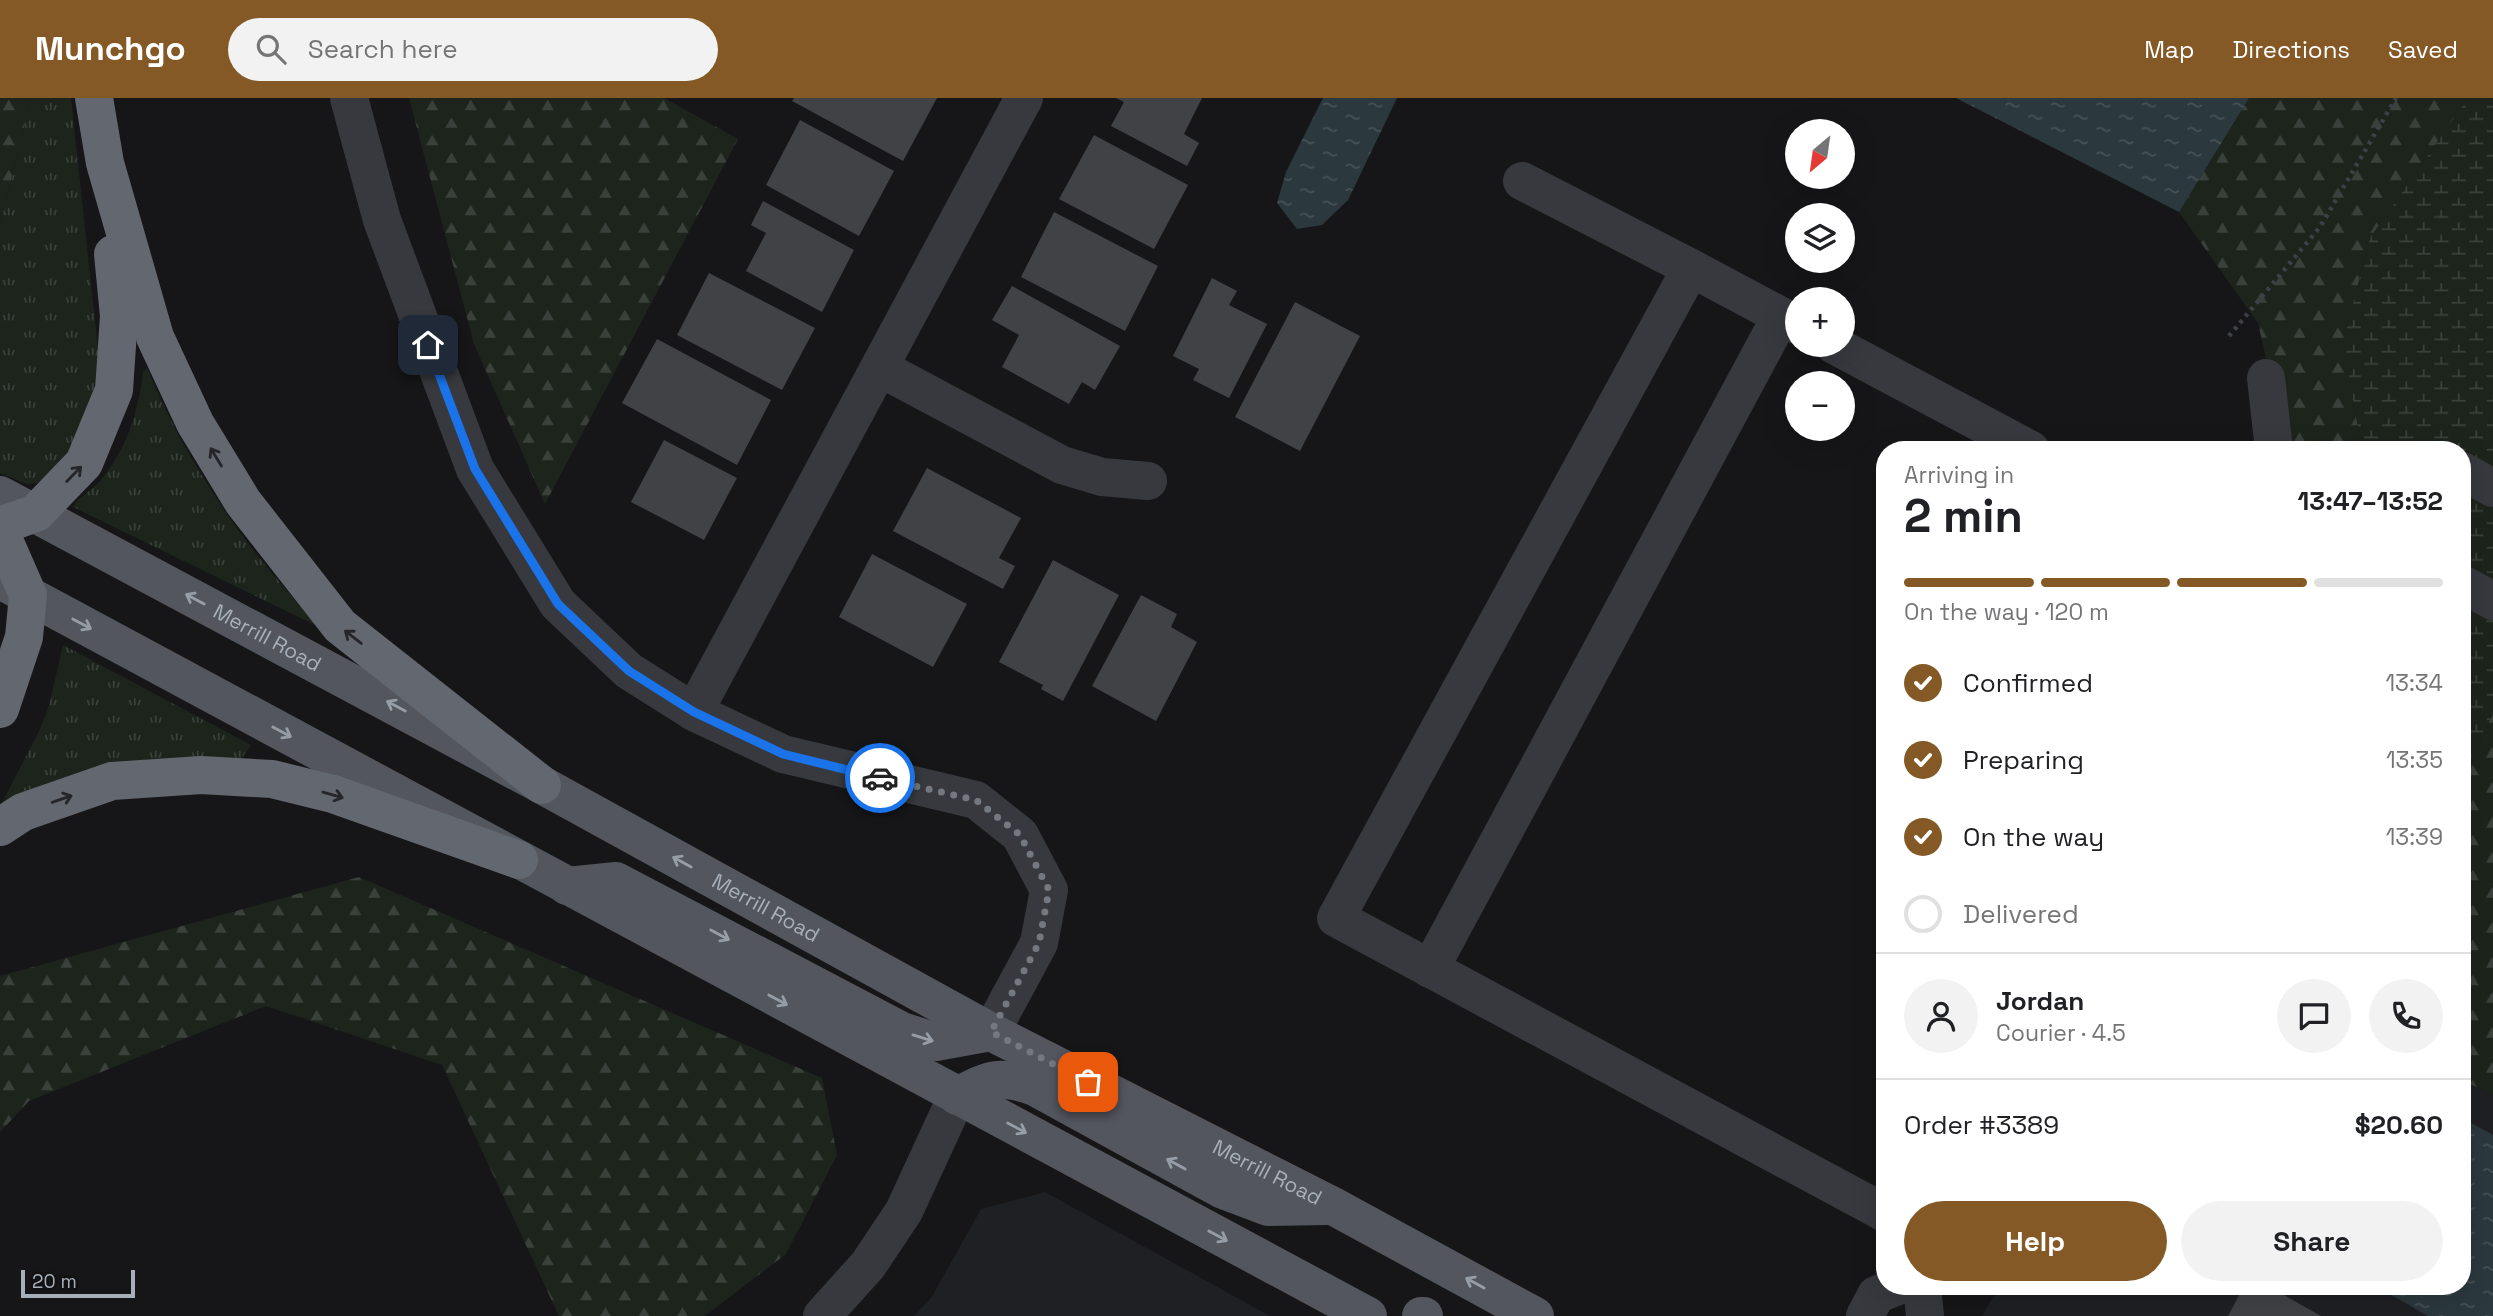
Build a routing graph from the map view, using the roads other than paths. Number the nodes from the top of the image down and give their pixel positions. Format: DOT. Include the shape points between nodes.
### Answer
graph roads {
  1 [pos="94,98"];
  2 [pos="349,98"];
  3 [pos="1024,98"];
  4 [pos="105,163"];
  5 [pos="1522,181"];
  6 [pos="1691,268"];
  7 [pos="1785,319"];
  8 [pos="1785,328"];
  9 [pos="1855,356"];
  10 [pos="880,368"];
  11 [pos="2266,378"];
  12 [pos="2014,441"];
  13 [pos="2273,441"];
  14 [pos="2471,476"];
  15 [pos="1148,481"];
  16 [pos="2493,488"];
  17 [pos="0,495"];
  18 [pos="36,513"];
  19 [pos="0,529"];
  20 [pos="14,587"];
  21 [pos="2471,589"];
  22 [pos="2493,601"];
  23 [pos="0,709"];
  24 [pos="694,712"];
  25 [pos="542,785"];
  26 [pos="0,827"];
  27 [pos="519,860"];
  28 [pos="567,886"];
  29 [pos="1430,969"];
  30 [pos="991,1032"];
  31 [pos="957,1096"];
  32 [pos="1333,1206"];
  33 [pos="1876,1208"];
  34 [pos="1876,1295"];
  35 [pos="1923,1295"];
  36 [pos="822,1316"];
  37 [pos="1368,1316"];
  38 [pos="1535,1316"];
  39 [pos="1865,1316"];
  40 [pos="1926,1316"];
  1 -- 4 [label="highway"];
  2 -- 24 [label="street" via="382,220 475,469 558,604 629,671"];
  3 -- 10 [label="street"];
  18 -- 4 [label="highway, one-way" via="84,463 114,390 119,316"];
  25 -- 4 [label="highway, one-way" via="340,626 243,502 195,423 155,337"];
  5 -- 6 [label="street"];
  6 -- 7 [label="street"];
  6 -- 29 [label="street" via="1336,918"];
  8 -- 29 [label="street"];
  9 -- 12 [label="street"];
  10 -- 15 [label="street" via="1062,465 1102,477"];
  10 -- 24 [label="street"];
  11 -- 13 [label="street"];
  14 -- 16 [label="street"];
  17 -- 18 [label="main road, Merrill Road"];
  18 -- 19 [label="highway"];
  25 -- 18 [label="main road, Merrill Road, one-way"];
  19 -- 20 [label="highway"];
  20 -- 23 [label="highway" via="24,637"];
  20 -- 27 [label="main road, one-way"];
  21 -- 22 [label="street"];
  24 -- 30 [label="street" via="783,754 976,800 1020,835 1049,890 1039,943"];
  30 -- 25 [label="main road, Merrill Road, one-way"];
  26 -- 27 [label="highway, one-way" via="23,812 113,781 226,776 271,779 333,794"];
  27 -- 28 [label="main road"];
  28 -- 30 [label="main road, one-way" via="616,881 902,1031 936,1042"];
  28 -- 31 [label="main road, one-way"];
  29 -- 33 [label="street"];
  30 -- 32 [label="main road, Merrill Road"];
  32 -- 31 [label="main road, one-way" via="1268,1207 1223,1190 1015,1080 991,1079"];
  31 -- 36 [label="street" via="904,1211 868,1265"];
  31 -- 37 [label="main road, one-way"];
  38 -- 32 [label="main road, Merrill Road, one-way"];
  34 -- 39 [label="street"];
  35 -- 40 [label="street"];
}
